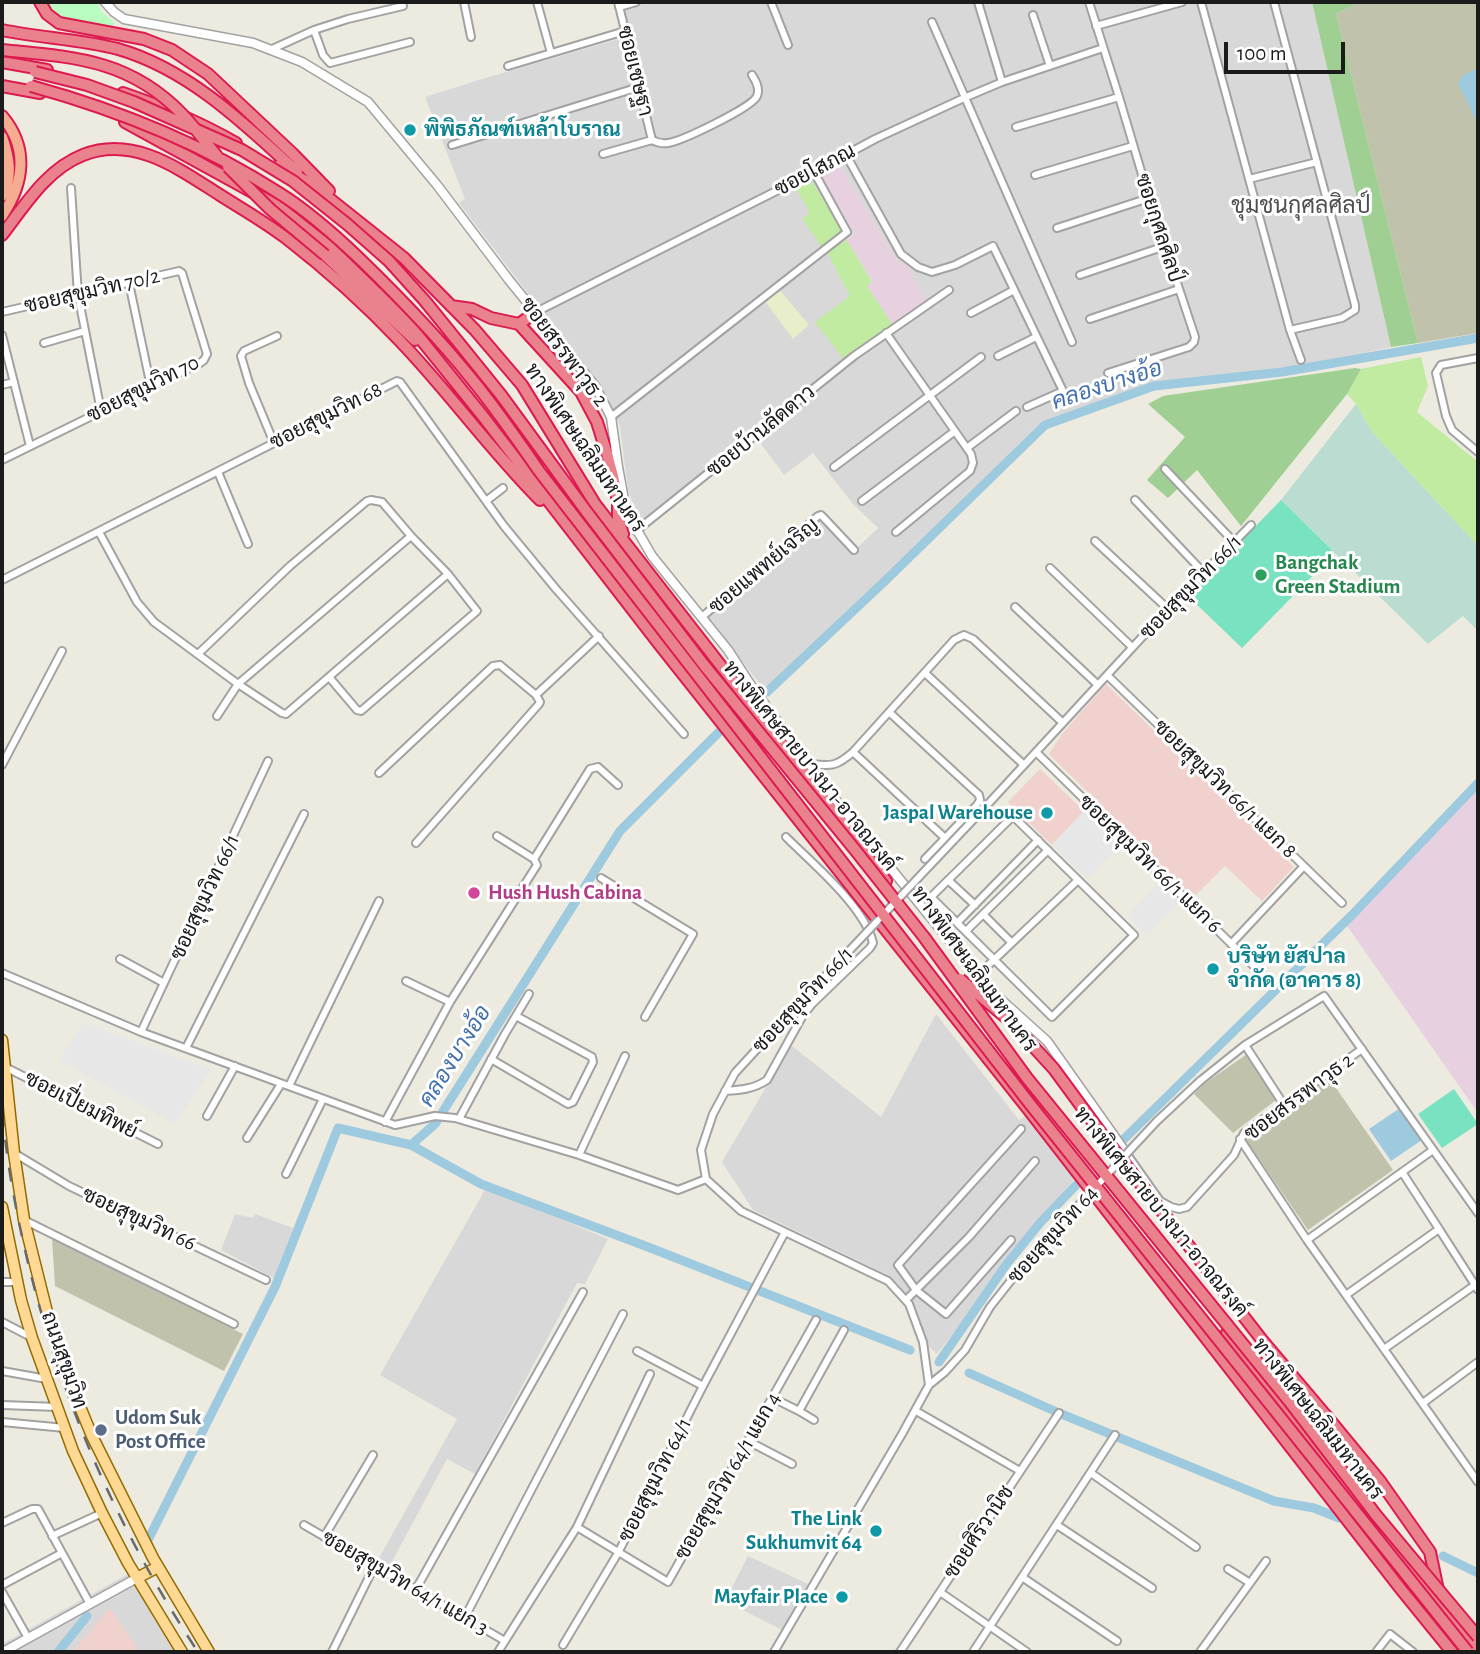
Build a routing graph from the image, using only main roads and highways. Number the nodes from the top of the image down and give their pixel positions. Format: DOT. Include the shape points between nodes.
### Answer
graph roads {
  1 [pos="40,2"];
  2 [pos="2,30"];
  3 [pos="2,50"];
  4 [pos="2,62"];
  5 [pos="2,68"];
  6 [pos="2,83"];
  7 [pos="2,116"];
  8 [pos="2,137"];
  9 [pos="311,184"];
  10 [pos="3,194"];
  11 [pos="3,215"];
  12 [pos="356,219"];
  13 [pos="2,235"];
  14 [pos="451,306"];
  15 [pos="536,312"];
  16 [pos="519,324"];
  17 [pos="443,366"];
  18 [pos="571,531"];
  19 [pos="627,545"];
  20 [pos="947,968"];
  21 [pos="2,1040"];
  22 [pos="2,1207"];
  23 [pos="158,1567"];
  24 [pos="137,1578"];
  25 [pos="1441,1604"];
  26 [pos="1478,1637"];
  27 [pos="1478,1651"];
  28 [pos="182,1652"];
  29 [pos="209,1652"];
  30 [pos="1452,1652"];
  31 [pos="1468,1652"];
  1 -- 12 [label="highway" via="59,23 144,39 172,50 208,74"];
  2 -- 9 [label="highway" via="117,49 171,71 200,89"];
  3 -- 17 [label="highway, bridge" via="92,61 151,88 181,113 242,183"];
  4 -- 9 [label="highway" via="41,68 145,100 221,134"];
  5 -- 20 [label="highway, ทางพิเศษสายบางนา-อาจณรงค์, bridge" via="87,85 242,150 292,181 389,261 466,350 704,666"];
  6 -- 17 [label="highway" via="134,125 278,206 331,248 407,321"];
  6 -- 31 [label="highway, ทางพิเศษสายบางนา-อาจณรงค์, bridge" via="73,97 128,117 241,171 281,194 338,238 413,313 476,385 1030,1104"];
  7 -- 11 [label="highway" via="21,159 19,184"];
  8 -- 10 [label="highway" via="10,174"];
  9 -- 12 [label="highway"];
  12 -- 14 [label="highway, ทางพิเศษเฉลิมมหานคร" via="404,258"];
  13 -- 18 [label="highway" via="40,185 72,160 117,149 157,158 285,238 354,295 399,339 510,470"];
  14 -- 16 [label="highway"];
  14 -- 19 [label="highway, ทางพิเศษเฉลิมมหานคร" via="522,385 595,504"];
  15 -- 16 [label="highway"];
  16 -- 19 [label="highway" via="581,392 597,422"];
  17 -- 18 [label="highway, ทางพิเศษเฉลิมมหานคร"];
  18 -- 30 [label="highway, ทางพิเศษเฉลิมมหานคร"];
  19 -- 25 [label="highway, ทางพิเศษเฉลิมมหานคร" via="813,784 1026,1072"];
  20 -- 25 [label="highway, bridge" via="1010,1021 1054,1069 1262,1340 1380,1481 1430,1552"];
  20 -- 26 [label="highway, ทางพิเศษสายบางนา-อาจณรงค์, bridge" via="1027,1077"];
  21 -- 23 [label="main road, ถนนสุขุมวิท" via="24,1220 50,1324 92,1436"];
  22 -- 24 [label="main road, ถนนสุขุมวิท" via="17,1282 47,1379 102,1513"];
  23 -- 24 [label="main road"];
  23 -- 29 [label="main road, ถนนสุขุมวิท"];
  24 -- 28 [label="main road, ถนนสุขุมวิท"];
  25 -- 27 [label="highway, ทางพิเศษเฉลิมมหานคร"];
}
